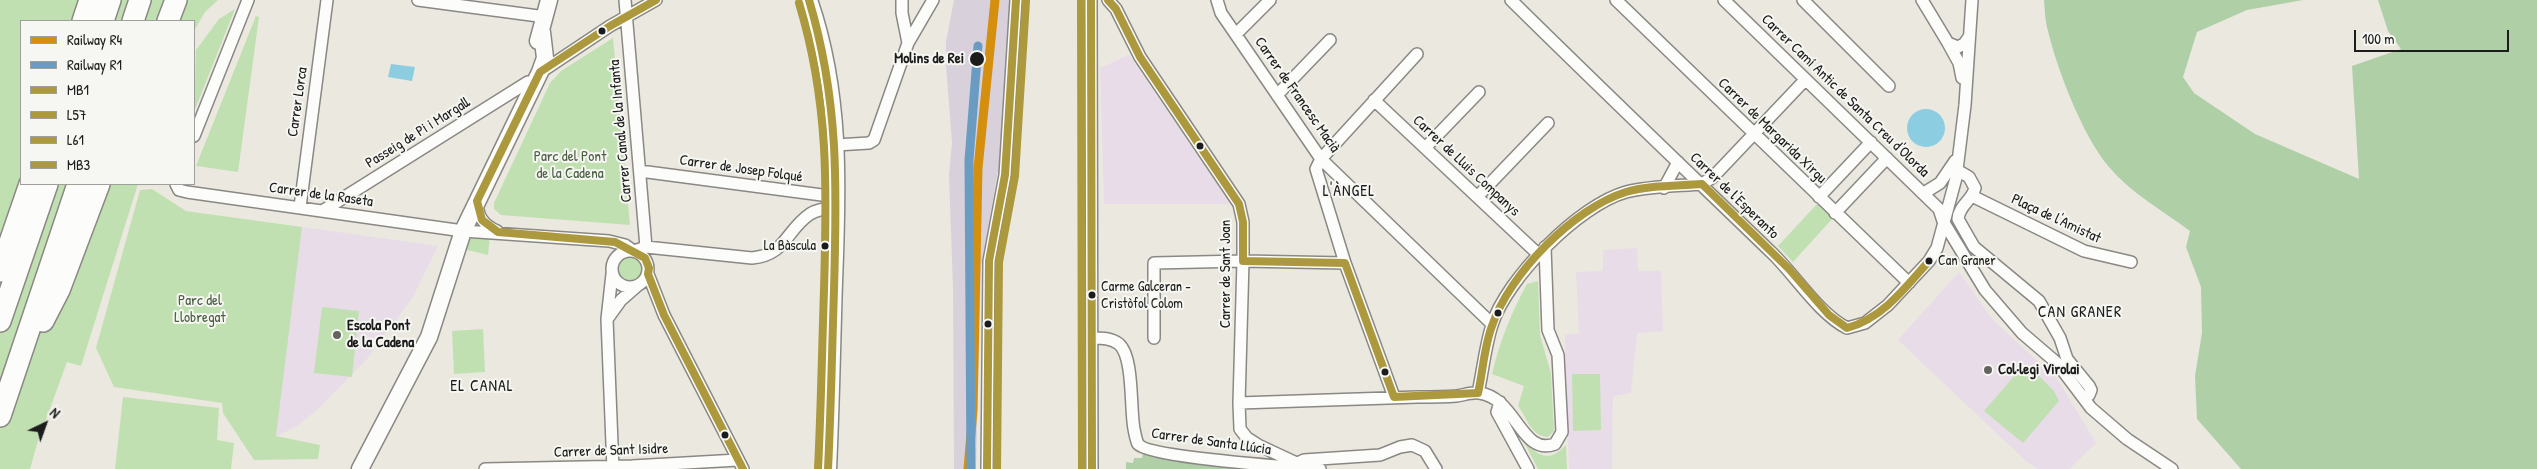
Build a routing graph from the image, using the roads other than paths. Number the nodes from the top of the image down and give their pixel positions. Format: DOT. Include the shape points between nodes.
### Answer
graph roads {
  1 [pos="90,0"];
  2 [pos="110,0"];
  3 [pos="140,0"];
  4 [pos="167,0"];
  5 [pos="176,0"];
  6 [pos="248,0"];
  7 [pos="327,0"];
  8 [pos="418,0"];
  9 [pos="549,0"];
  10 [pos="625,0"];
  11 [pos="656,0"];
  12 [pos="809,0"];
  13 [pos="902,0"];
  14 [pos="933,0"];
  15 [pos="1016,0"];
  16 [pos="1091,0"];
  17 [pos="1108,0"];
  18 [pos="1217,0"];
  19 [pos="1270,0"];
  20 [pos="1511,0"];
  21 [pos="1616,0"];
  22 [pos="1724,0"];
  23 [pos="1803,0"];
  24 [pos="1922,0"];
  25 [pos="1972,0"];
  26 [pos="481,4"];
  27 [pos="626,17"];
  28 [pos="83,20"];
  29 [pos="103,20"];
  30 [pos="132,20"];
  31 [pos="160,20"];
  32 [pos="168,20"];
  33 [pos="542,31"];
  34 [pos="1236,34"];
  35 [pos="1969,37"];
  36 [pos="1330,40"];
  37 [pos="908,43"];
  38 [pos="1948,43"];
  39 [pos="1417,54"];
  40 [pos="540,71"];
  41 [pos="1805,80"];
  42 [pos="1889,86"];
  43 [pos="1479,92"];
  44 [pos="1277,95"];
  45 [pos="1374,100"];
  46 [pos="1965,105"];
  47 [pos="1548,123"];
  48 [pos="195,133"];
  49 [pos="1754,134"];
  50 [pos="1871,142"];
  51 [pos="836,145"];
  52 [pos="1425,148"];
  53 [pos="1958,155"];
  54 [pos="1887,158"];
  55 [pos="1321,159"];
  56 [pos="1678,162"];
  57 [pos="1957,170"];
  58 [pos="640,171"];
  59 [pos="1702,184"];
  60 [pos="30,185"];
  61 [pos="47,185"];
  62 [pos="78,185"];
  63 [pos="99,185"];
  64 [pos="177,186"];
  65 [pos="1664,188"];
  66 [pos="1924,193"];
  67 [pos="1478,196"];
  68 [pos="1972,196"];
  69 [pos="1820,197"];
  70 [pos="477,201"];
  71 [pos="837,202"];
  72 [pos="300,207"];
  73 [pos="324,210"];
  74 [pos="1835,213"];
  75 [pos="1943,221"];
  76 [pos="463,231"];
  77 [pos="498,232"];
  78 [pos="600,242"];
  79 [pos="646,246"];
  80 [pos="1959,246"];
  81 [pos="1937,248"];
  82 [pos="633,250"];
  83 [pos="1542,250"];
  84 [pos="1243,261"];
  85 [pos="2131,262"];
  86 [pos="1345,263"];
  87 [pos="0,271"];
  88 [pos="612,271"];
  89 [pos="648,274"];
  90 [pos="1909,283"];
  91 [pos="637,286"];
  92 [pos="607,319"];
  93 [pos="0,321"];
  94 [pos="1492,324"];
  95 [pos="1093,338"];
  96 [pos="1154,338"];
  97 [pos="13,378"];
  98 [pos="1478,393"];
  99 [pos="1394,397"];
  100 [pos="2084,398"];
  101 [pos="1500,402"];
  102 [pos="1239,403"];
  103 [pos="0,416"];
  104 [pos="1299,463"];
  105 [pos="741,465"];
  106 [pos="613,468"];
  107 [pos="360,469"];
  108 [pos="486,469"];
  109 [pos="828,469"];
  110 [pos="987,469"];
  111 [pos="1092,469"];
  112 [pos="1320,469"];
  113 [pos="1436,469"];
  114 [pos="1528,469"];
  115 [pos="2172,469"];
  1 -- 28 [label="highway"];
  2 -- 29 [label="highway"];
  3 -- 30 [label="highway"];
  4 -- 31 [label="highway"];
  5 -- 32 [label="highway"];
  6 -- 48 [label="street"];
  7 -- 72 [label="street, Carrer Lorca"];
  8 -- 26 [label="street"];
  9 -- 33 [label="street"];
  10 -- 27 [label="street, Carrer Canal de la Infanta"];
  11 -- 27 [label="street, Passeig de Pi i Margall"];
  12 -- 51 [label="street" via="825,55"];
  13 -- 37 [label="street"];
  14 -- 37 [label="street"];
  15 -- 110 [label="street" via="1005,175 989,261"];
  16 -- 95 [label="street"];
  17 -- 84 [label="street, Carrer de Sant Joan" via="1116,9 1140,57 1239,204 1243,222"];
  18 -- 34 [label="street, Carrer de Francesc Macià"];
  19 -- 34 [label="street"];
  20 -- 56 [label="street, Carrer de l'Esperanto"];
  21 -- 49 [label="street, Carrer de Margarida Xirgu"];
  22 -- 41 [label="street, Carrer Camí Antic de Santa Creu d'Olorda"];
  23 -- 42 [label="street"];
  24 -- 38 [label="street"];
  25 -- 35 [label="street"];
  26 -- 33 [label="street"];
  27 -- 40 [label="street, Passeig de Pi i Margall"];
  27 -- 58 [label="street, Carrer Canal de la Infanta"];
  33 -- 40 [label="street"];
  34 -- 44 [label="street, Carrer de Francesc Macià"];
  35 -- 38 [label="street" via="1958,47"];
  35 -- 46 [label="street"];
  36 -- 44 [label="street"];
  37 -- 51 [label="street" via="874,140"];
  38 -- 46 [label="street" via="1960,68"];
  39 -- 45 [label="street"];
  40 -- 70 [label="street"];
  40 -- 73 [label="street, Passeig de Pi i Margall"];
  41 -- 49 [label="street"];
  41 -- 50 [label="street, Carrer Camí Antic de Santa Creu d'Olorda"];
  43 -- 52 [label="street"];
  44 -- 55 [label="street, Carrer de Francesc Macià"];
  45 -- 52 [label="street, Carrer de Lluis Companys"];
  45 -- 55 [label="street"];
  46 -- 53 [label="street, Carrer de l'Esperanto"];
  47 -- 67 [label="street"];
  49 -- 59 [label="street" via="1713,177"];
  49 -- 69 [label="street, Carrer de Margarida Xirgu"];
  50 -- 54 [label="street, Carrer Camí Antic de Santa Creu d'Olorda"];
  50 -- 69 [label="street"];
  51 -- 71 [label="street"];
  52 -- 67 [label="street, Carrer de Lluis Companys"];
  53 -- 57 [label="street, Carrer de l'Esperanto"];
  53 -- 66 [label="street, Carrer Camí Antic de Santa Creu d'Olorda" via="1948,174"];
  54 -- 66 [label="street, Carrer Camí Antic de Santa Creu d'Olorda"];
  54 -- 74 [label="street"];
  55 -- 86 [label="street" via="1316,169"];
  55 -- 94 [label="street, Carrer de Francesc Macià"];
  56 -- 59 [label="street, Carrer de l'Esperanto"];
  56 -- 65 [label="street"];
  57 -- 68 [label="street" via="1973,182"];
  57 -- 75 [label="street, Carrer de l'Esperanto"];
  58 -- 71 [label="street, Carrer de Josep Folqué"];
  58 -- 79 [label="street, Carrer Canal de la Infanta"];
  59 -- 65 [label="street"];
  59 -- 90 [label="street, Carrer de l'Esperanto" via="1789,269 1828,315 1847,328 1865,323"];
  60 -- 87 [label="highway"];
  61 -- 93 [label="highway"];
  62 -- 97 [label="highway"];
  63 -- 97 [label="highway" via="59,290"];
  64 -- 72 [label="street, Carrer de la Raseta" via="187,192"];
  65 -- 83 [label="street" via="1626,192 1601,204"];
  66 -- 75 [label="street, Carrer Camí Antic de Santa Creu d'Olorda" via="1939,208"];
  67 -- 83 [label="street, Carrer de Lluis Companys"];
  68 -- 85 [label="street, Plaça de l'Amistat" via="2084,251"];
  68 -- 100 [label="street" via="1961,207 1958,219 1974,247 2039,300 2060,338 2067,359 2091,390"];
  69 -- 74 [label="street, Carrer de Margarida Xirgu"];
  70 -- 76 [label="street"];
  70 -- 77 [label="street" via="480,218"];
  71 -- 79 [label="street" via="810,214 780,247 763,257"];
  71 -- 109 [label="street"];
  72 -- 73 [label="street, Carrer de la Raseta"];
  73 -- 76 [label="street, Carrer de la Raseta"];
  74 -- 90 [label="street, Carrer de Margarida Xirgu"];
  75 -- 80 [label="street, Carrer Camí Antic de Santa Creu d'Olorda"];
  75 -- 81 [label="street, Carrer de l'Esperanto"];
  76 -- 77 [label="street, Carrer de la Raseta" via="474,225"];
  76 -- 107 [label="street" via="429,337"];
  77 -- 78 [label="street, Carrer de la Raseta"];
  78 -- 82 [label="street, Carrer de la Raseta" via="615,242"];
  78 -- 88 [label="street" via="611,253"];
  79 -- 82 [label="street"];
  80 -- 81 [label="street" via="1947,241"];
  80 -- 100 [label="street, Carrer Camí Antic de Santa Creu d'Olorda" via="1985,290 2009,319 2057,362"];
  81 -- 90 [label="street, Carrer de l'Esperanto"];
  82 -- 88 [label="street" via="619,254"];
  82 -- 89 [label="street" via="645,258"];
  83 -- 94 [label="street" via="1511,289"];
  83 -- 101 [label="street" via="1548,330 1558,355 1560,439 1550,446 1534,443"];
  84 -- 86 [label="street"];
  84 -- 96 [label="street" via="1154,263"];
  84 -- 102 [label="street, Carrer de Sant Joan"];
  86 -- 99 [label="street"];
  88 -- 91 [label="street" via="615,280 625,287"];
  88 -- 92 [label="street"];
  89 -- 91 [label="street"];
  89 -- 105 [label="street" via="664,315"];
  91 -- 92 [label="street"];
  92 -- 106 [label="street"];
  94 -- 98 [label="street"];
  95 -- 104 [label="street, Carrer de Santa Llúcia" via="1107,338 1119,344 1127,355 1132,420 1137,442 1143,449 1289,467"];
  95 -- 111 [label="street"];
  97 -- 103 [label="highway"];
  98 -- 99 [label="street"];
  98 -- 101 [label="street"];
  99 -- 102 [label="street"];
  100 -- 115 [label="street, Carrer Camí Antic de Santa Creu d'Olorda" via="2098,417"];
  101 -- 114 [label="street" via="1497,412"];
  102 -- 104 [label="street, Carrer de Sant Joan" via="1240,429 1247,438"];
  104 -- 112 [label="street, Carrer de Santa Llúcia"];
  104 -- 113 [label="street" via="1380,455 1412,445 1425,451"];
  105 -- 106 [label="street, Carrer de Sant Isidre"];
  106 -- 108 [label="street, Carrer de Sant Isidre"];
}
